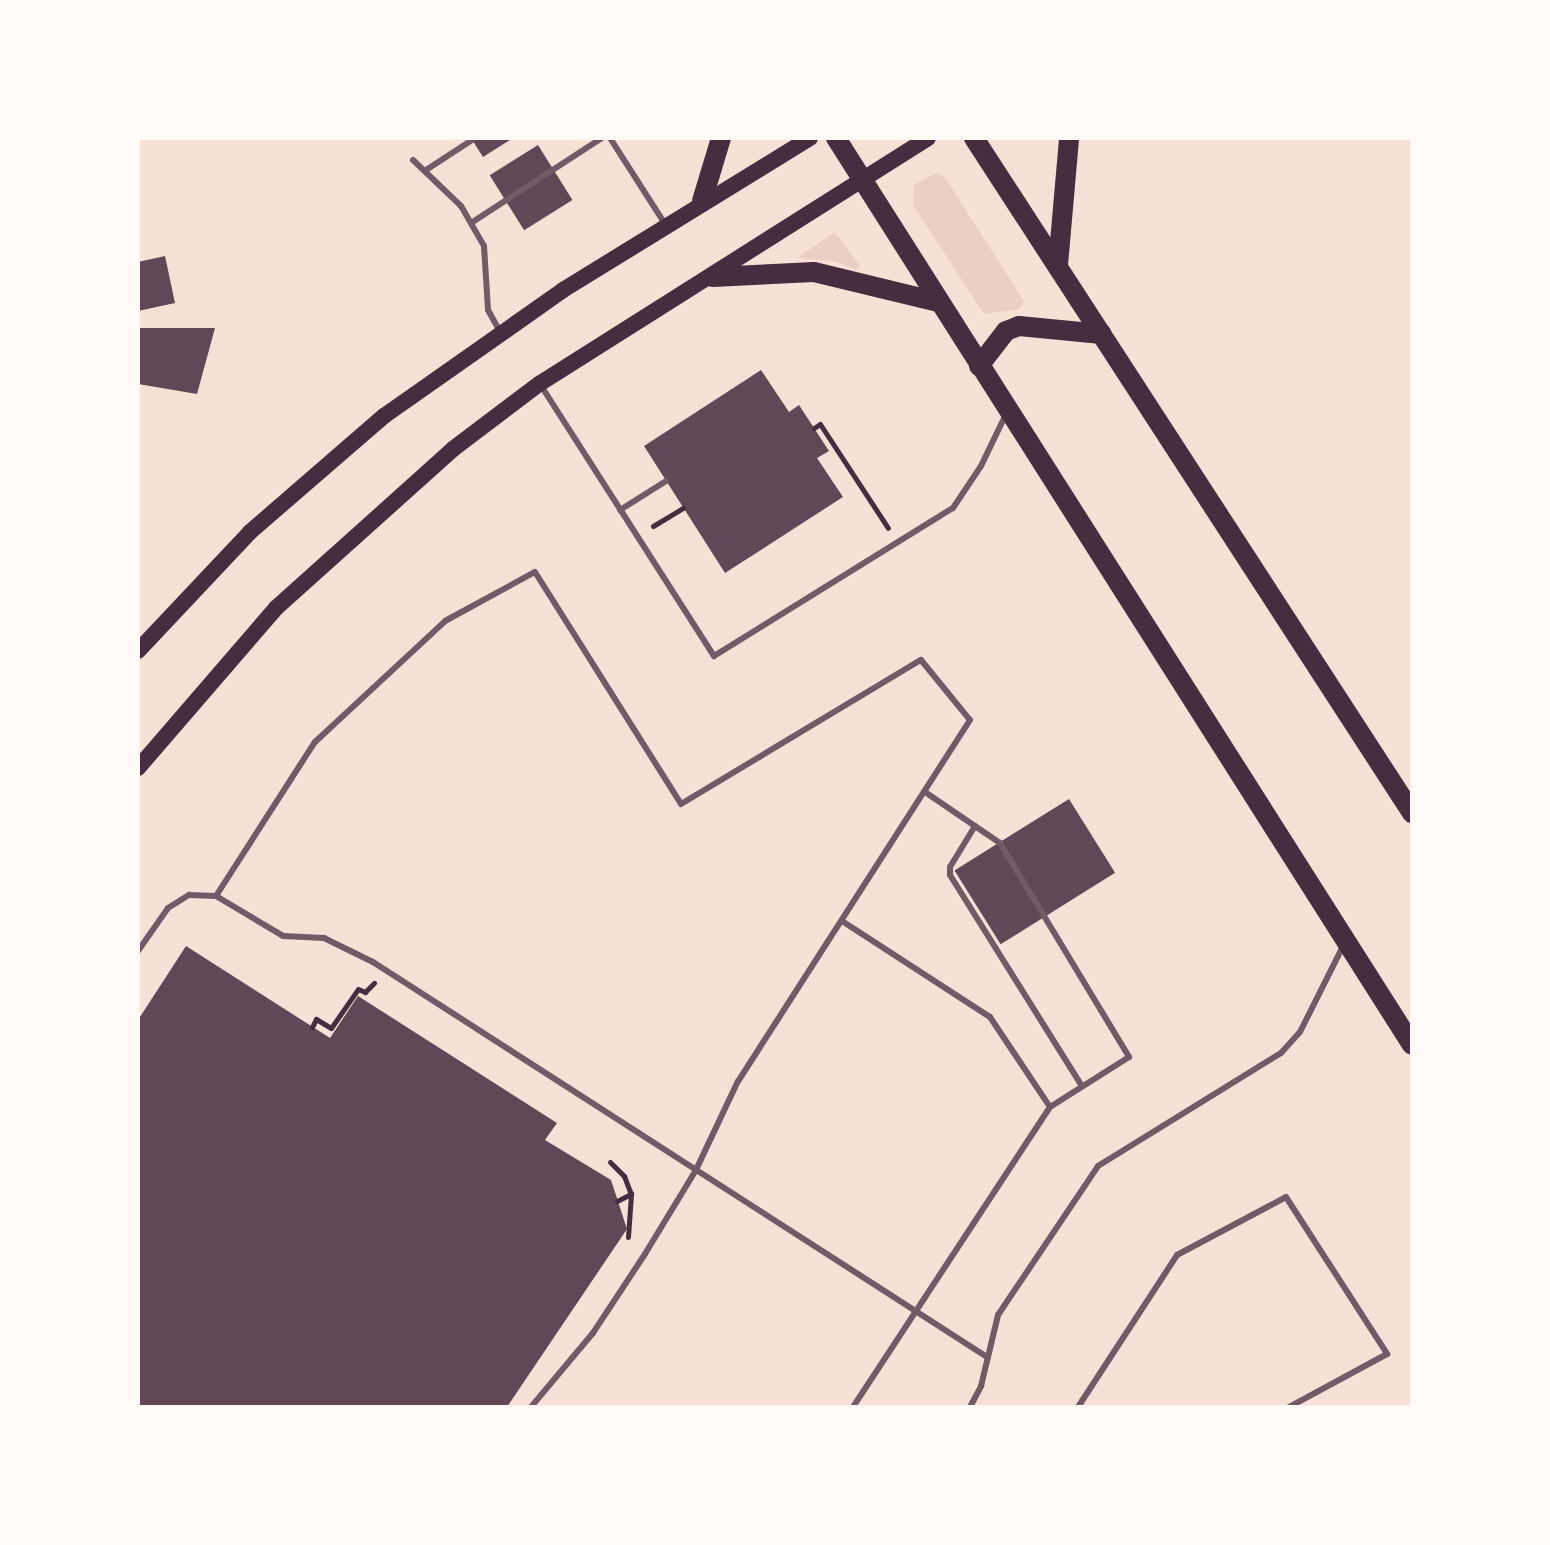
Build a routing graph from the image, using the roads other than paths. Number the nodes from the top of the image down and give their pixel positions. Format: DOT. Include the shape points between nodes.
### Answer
graph roads {
  1 [pos="602,138"];
  2 [pos="610,138"];
  3 [pos="721,138"];
  4 [pos="810,138"];
  5 [pos="836,138"];
  6 [pos="928,138"];
  7 [pos="974,138"];
  8 [pos="1069,138"];
  9 [pos="472,140"];
  10 [pos="413,160"];
  11 [pos="426,170"];
  12 [pos="862,180"];
  13 [pos="702,201"];
  14 [pos="471,223"];
  15 [pos="665,224"];
  16 [pos="1058,265"];
  17 [pos="713,277"];
  18 [pos="938,302"];
  19 [pos="500,332"];
  20 [pos="1102,334"];
  21 [pos="979,366"];
  22 [pos="539,384"];
  23 [pos="1008,411"];
  24 [pos="666,481"];
  25 [pos="620,510"];
  26 [pos="138,651"];
  27 [pos="138,768"];
  28 [pos="925,792"];
  29 [pos="1412,813"];
  30 [pos="975,826"];
  31 [pos="216,896"];
  32 [pos="842,921"];
  33 [pos="1346,941"];
  34 [pos="138,951"];
  35 [pos="1412,1045"];
  36 [pos="1082,1086"];
  37 [pos="1050,1107"];
  38 [pos="696,1170"];
  39 [pos="915,1312"];
  40 [pos="987,1357"];
  41 [pos="531,1407"];
  42 [pos="853,1407"];
  43 [pos="970,1407"];
  44 [pos="1078,1407"];
  45 [pos="1289,1407"];
  1 -- 14 [label="lane"];
  2 -- 15 [label="lane"];
  3 -- 13 [label="main road"];
  4 -- 13 [label="main road"];
  5 -- 12 [label="main road"];
  6 -- 12 [label="main road"];
  7 -- 16 [label="main road"];
  8 -- 16 [label="main road"];
  9 -- 11 [label="lane"];
  10 -- 11 [label="lane"];
  11 -- 14 [label="lane"];
  12 -- 17 [label="main road"];
  12 -- 18 [label="main road"];
  13 -- 15 [label="main road"];
  14 -- 19 [label="lane" via="484,246 488,310"];
  15 -- 19 [label="main road"];
  16 -- 20 [label="main road"];
  17 -- 18 [label="main road" via="814,272"];
  17 -- 22 [label="main road"];
  18 -- 21 [label="main road"];
  19 -- 26 [label="main road" via="310,477 240,542"];
  20 -- 21 [label="main road" via="1019,326 1006,331"];
  20 -- 29 [label="main road"];
  21 -- 23 [label="main road"];
  22 -- 25 [label="lane"];
  22 -- 27 [label="main road" via="424,472 337,548 248,637"];
  23 -- 25 [label="lane" via="953,508 714,656"];
  23 -- 33 [label="main road"];
  24 -- 25 [label="lane"];
  28 -- 30 [label="lane"];
  28 -- 31 [label="lane" via="970,720 921,660 681,804 535,572 445,621 315,742"];
  28 -- 32 [label="lane"];
  30 -- 36 [label="lane" via="950,875"];
  30 -- 36 [label="lane" via="1000,843 1129,1057"];
  31 -- 34 [label="lane" via="189,895 168,908"];
  31 -- 38 [label="lane" via="283,936 324,938 373,962"];
  32 -- 37 [label="lane" via="990,1017"];
  32 -- 38 [label="lane" via="738,1081"];
  33 -- 35 [label="main road"];
  33 -- 40 [label="lane" via="1292,1043 1098,1166 998,1315"];
  36 -- 37 [label="lane"];
  37 -- 39 [label="lane"];
  38 -- 39 [label="lane"];
  38 -- 41 [label="lane" via="593,1333"];
  39 -- 40 [label="lane"];
  39 -- 42 [label="lane"];
  40 -- 43 [label="lane"];
  44 -- 45 [label="lane" via="1177,1255 1286,1197 1387,1354"];
}
